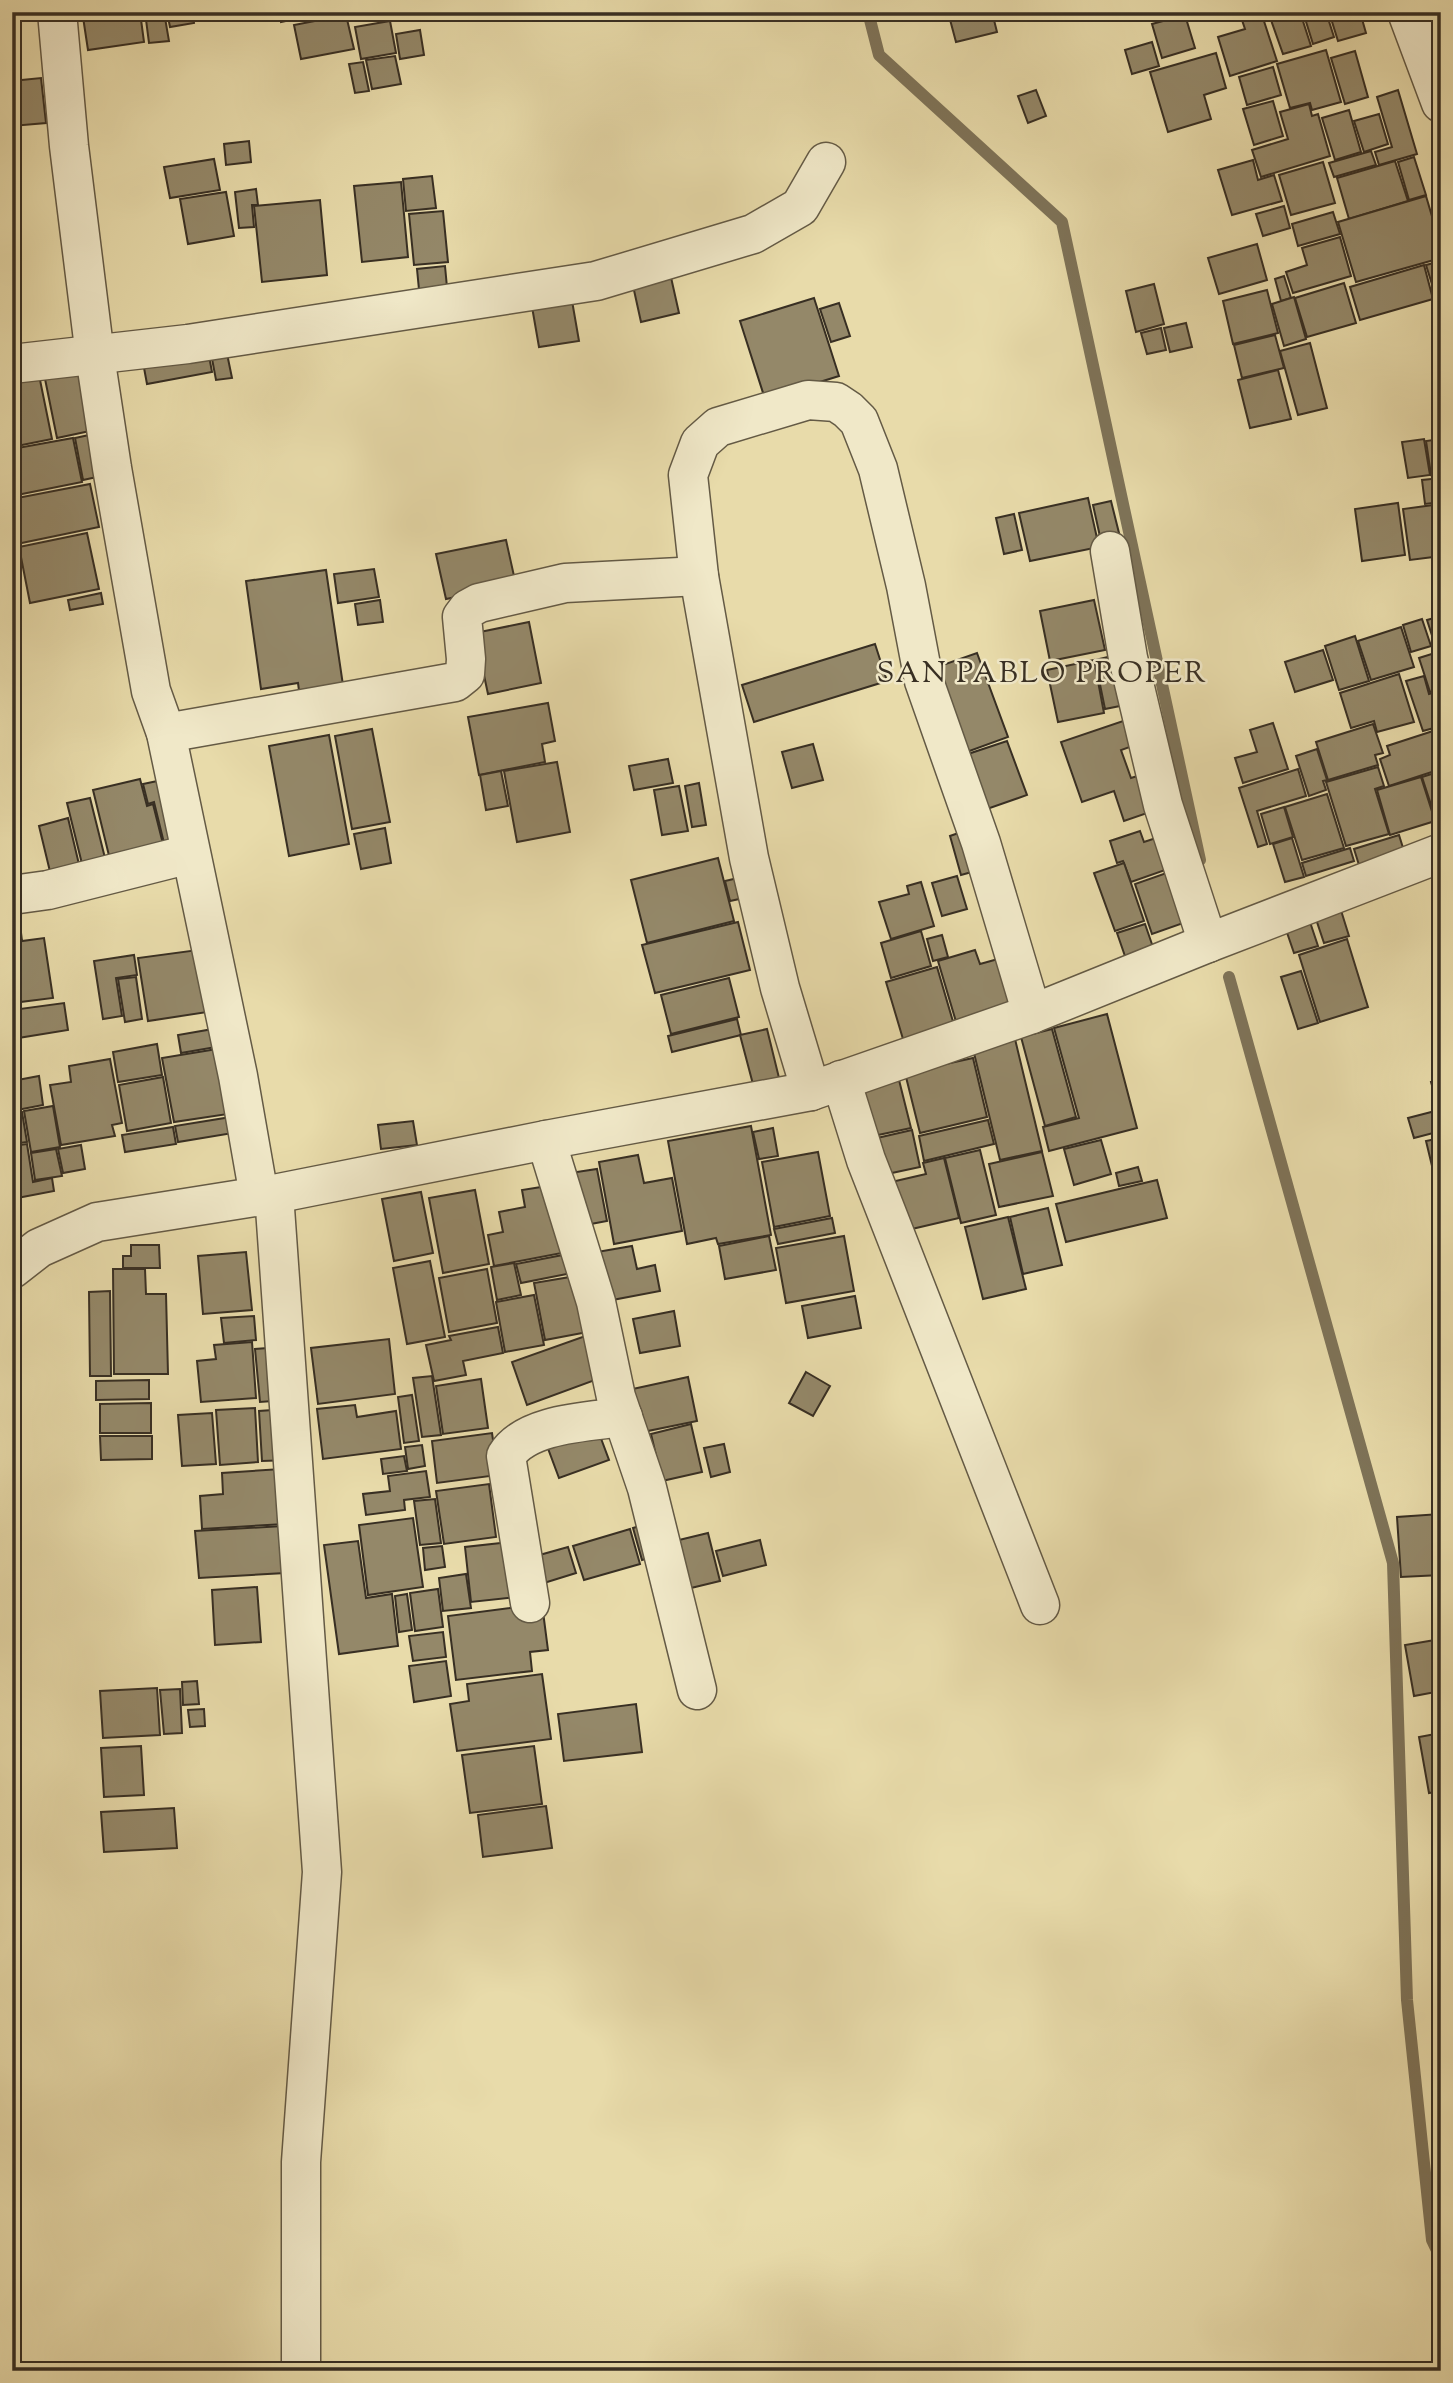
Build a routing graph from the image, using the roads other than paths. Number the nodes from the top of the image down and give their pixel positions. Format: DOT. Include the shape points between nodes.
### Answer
graph roads {
  1 [pos="57,12"];
  2 [pos="1407,12"];
  3 [pos="1441,103"];
  4 [pos="826,162"];
  5 [pos="95,356"];
  6 [pos="12,364"];
  7 [pos="1110,551"];
  8 [pos="699,576"];
  9 [pos="166,733"];
  10 [pos="1441,853"];
  11 [pos="190,854"];
  12 [pos="12,895"];
  13 [pos="1208,943"];
  14 [pos="1032,1014"];
  15 [pos="826,1086"];
  16 [pos="546,1139"];
  17 [pos="266,1195"];
  18 [pos="12,1269"];
  19 [pos="623,1417"];
  20 [pos="530,1603"];
  21 [pos="1040,1605"];
  22 [pos="697,1690"];
  23 [pos="301,2371"];
  1 -- 5 [label="street"];
  2 -- 3 [label="street"];
  4 -- 5 [label="street" via="800,206 753,234 596,281"];
  5 -- 6 [label="street"];
  5 -- 9 [label="street" via="151,691"];
  7 -- 13 [label="street" via="1128,658 1163,806"];
  8 -- 9 [label="street" via="565,583 479,603 462,617 465,674 454,682"];
  8 -- 14 [label="street" via="688,475 700,443 718,427 808,400 836,402 848,410 859,421 878,469 924,681 981,843"];
  8 -- 15 [label="street" via="748,858 780,989"];
  9 -- 11 [label="street"];
  10 -- 13 [label="street"];
  11 -- 12 [label="street"];
  11 -- 17 [label="street"];
  13 -- 14 [label="street"];
  14 -- 15 [label="street"];
  15 -- 16 [label="street"];
  15 -- 21 [label="street" via="866,1160"];
  16 -- 17 [label="street"];
  16 -- 19 [label="street" via="596,1302"];
  17 -- 18 [label="street" via="97,1222 38,1248"];
  17 -- 23 [label="street" via="322,1872 301,2162"];
  19 -- 20 [label="street" via="546,1429 517,1444 506,1456"];
  19 -- 22 [label="street" via="647,1488"];
}
